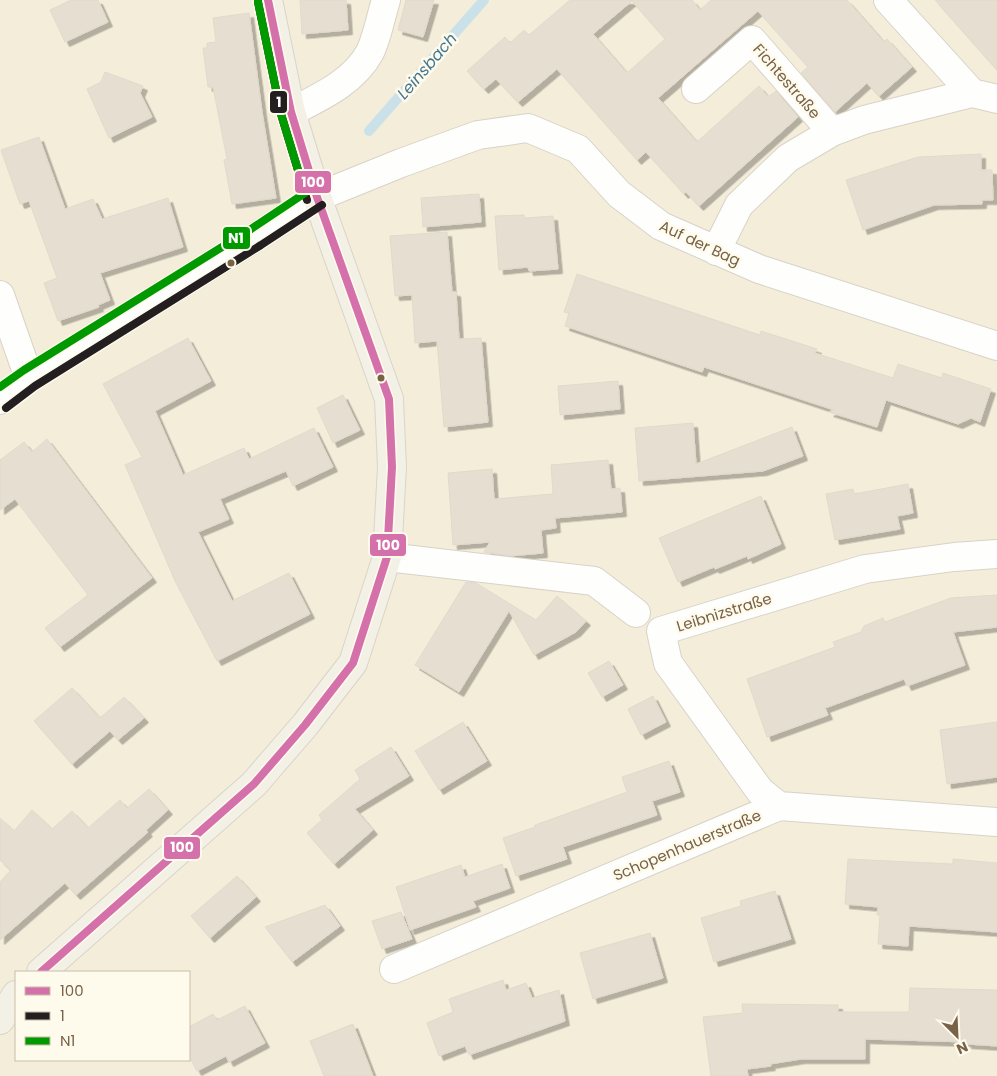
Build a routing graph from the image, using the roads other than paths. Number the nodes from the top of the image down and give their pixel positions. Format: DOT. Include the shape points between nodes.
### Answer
graph roads {
  1 [pos="268,0"];
  2 [pos="386,0"];
  3 [pos="888,0"];
  4 [pos="696,89"];
  5 [pos="984,96"];
  6 [pos="291,112"];
  7 [pos="832,132"];
  8 [pos="316,197"];
  9 [pos="716,251"];
  10 [pos="0,295"];
  11 [pos="997,346"];
  12 [pos="29,378"];
  13 [pos="0,400"];
  14 [pos="997,554"];
  15 [pos="387,557"];
  16 [pos="636,613"];
  17 [pos="779,806"];
  18 [pos="997,822"];
  19 [pos="394,969"];
  20 [pos="42,971"];
  21 [pos="15,997"];
  22 [pos="0,1020"];
  1 -- 6 [label="main road"];
  2 -- 6 [label="street" via="370,51 359,67 322,96"];
  3 -- 5 [label="street"];
  4 -- 7 [label="street, Fichtestraße" via="752,40"];
  5 -- 7 [label="street, Fichtestraße" via="864,120"];
  6 -- 8 [label="main road"];
  7 -- 9 [label="street, Fichtestraße" via="788,158 739,205"];
  8 -- 9 [label="street, Auf der Bag" via="478,135 528,128 578,149 619,194 661,226"];
  8 -- 12 [label="street, Auf der Bag"];
  8 -- 15 [label="main road" via="389,399 392,467"];
  9 -- 11 [label="street, Auf der Bag" via="759,269"];
  10 -- 12 [label="street"];
  12 -- 13 [label="street, Auf der Bag"];
  14 -- 17 [label="street, Leibnizstraße" via="865,569 661,631 668,663 760,791"];
  15 -- 16 [label="street" via="594,581"];
  15 -- 20 [label="main road" via="353,664 305,725 254,784"];
  17 -- 18 [label="street, Schopenhauerstraße"];
  17 -- 19 [label="street, Schopenhauerstraße"];
  21 -- 22 [label="main road"];
}
